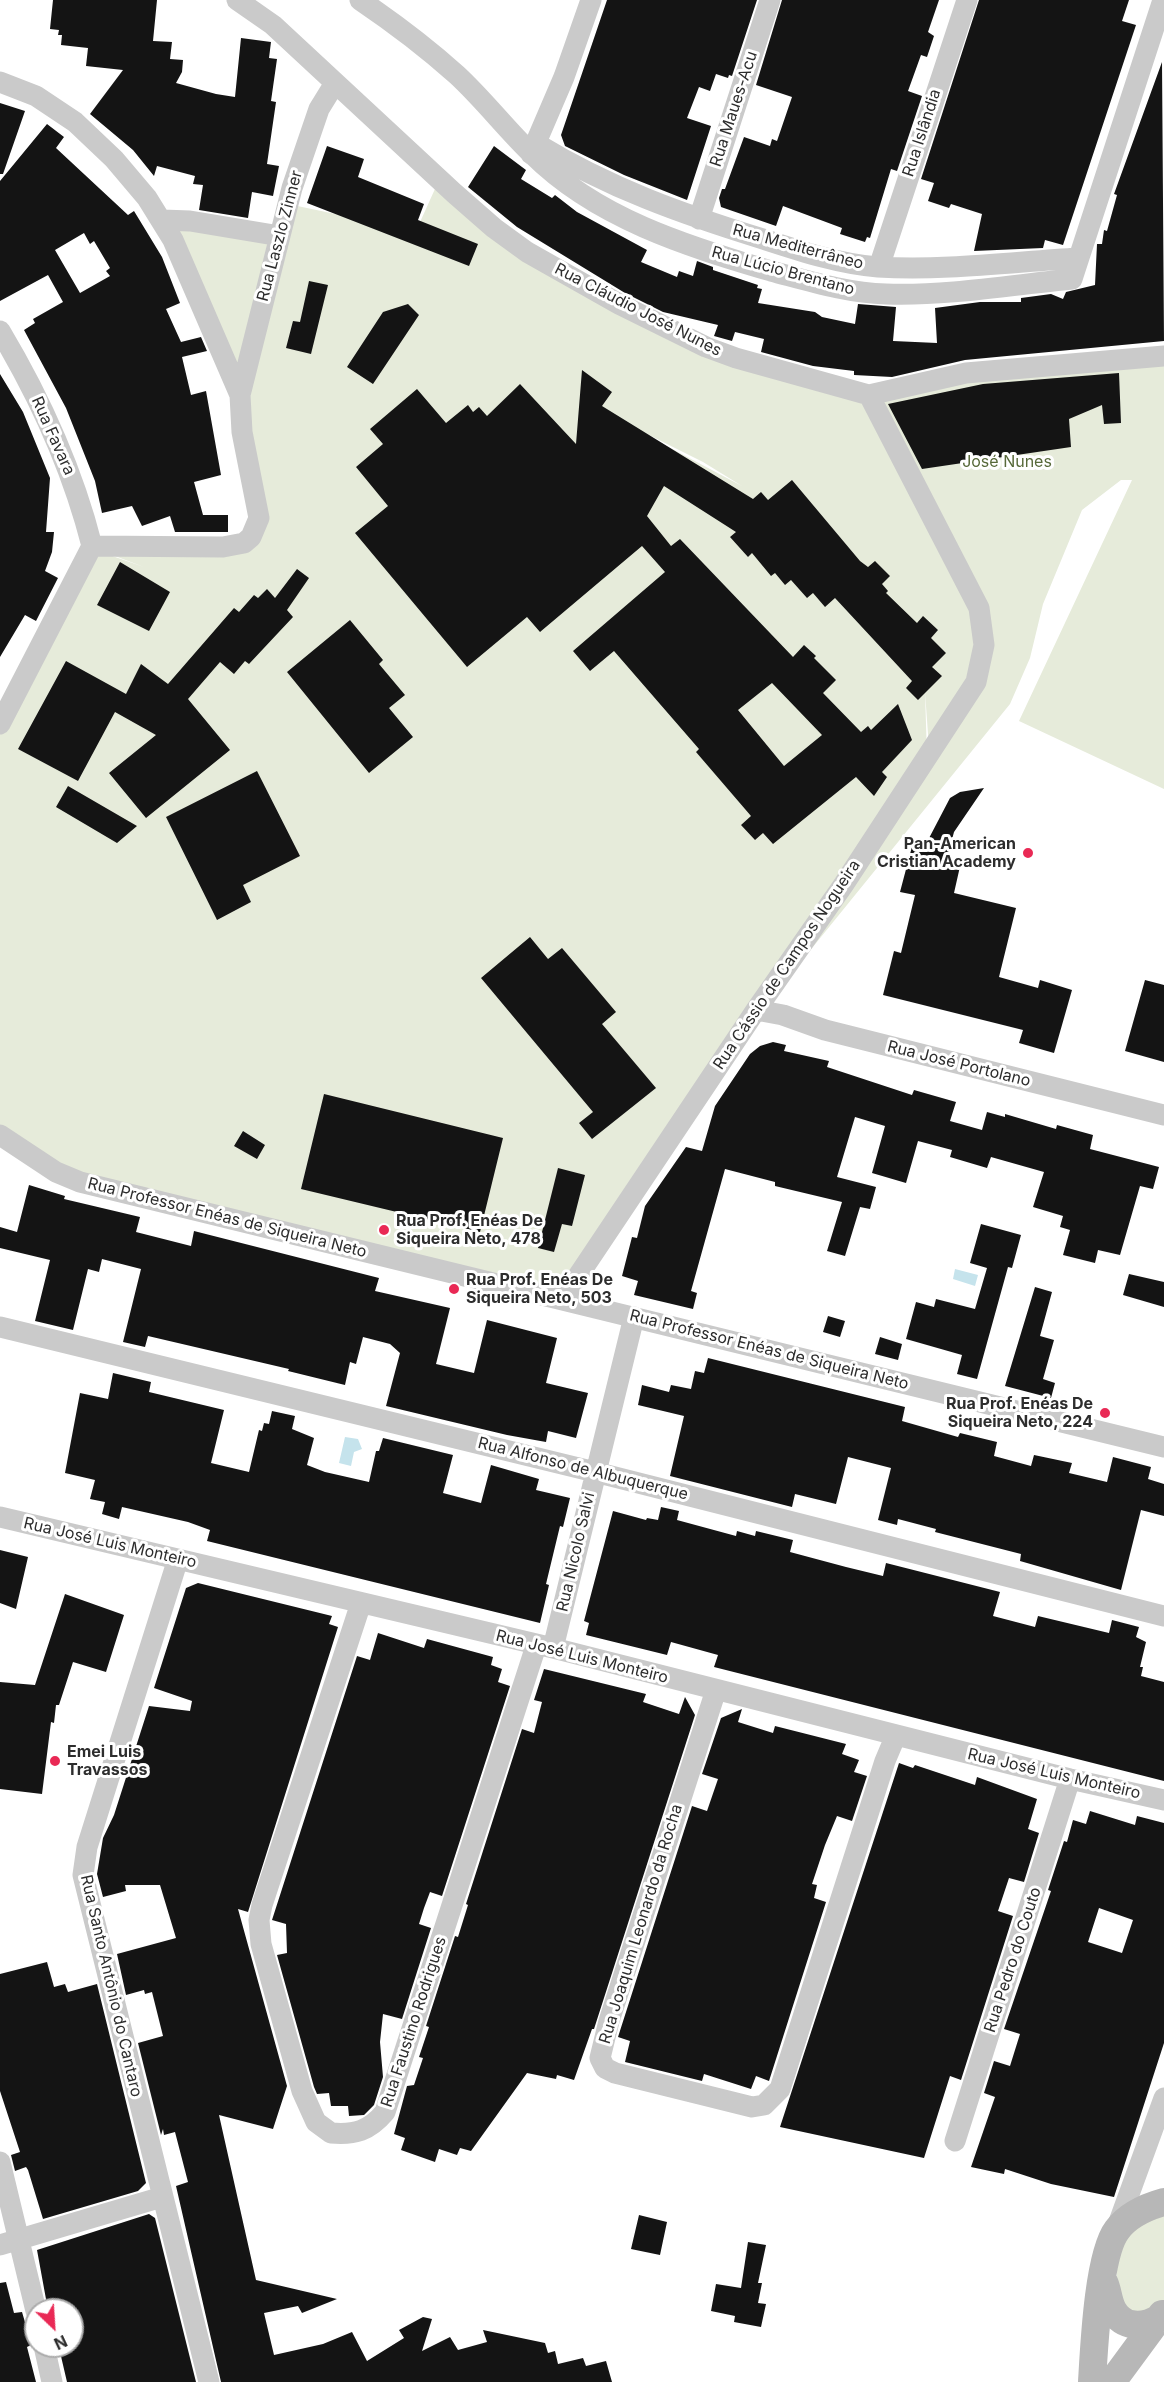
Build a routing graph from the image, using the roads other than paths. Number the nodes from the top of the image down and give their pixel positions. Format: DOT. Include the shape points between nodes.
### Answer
graph roads {
  1 [pos="360,0"];
  2 [pos="591,0"];
  3 [pos="771,0"];
  4 [pos="967,0"];
  5 [pos="1164,0"];
  6 [pos="243,1"];
  7 [pos="0,82"];
  8 [pos="336,82"];
  9 [pos="531,147"];
  10 [pos="699,219"];
  11 [pos="162,220"];
  12 [pos="280,236"];
  13 [pos="1078,258"];
  14 [pos="879,267"];
  15 [pos="0,331"];
  16 [pos="1164,356"];
  17 [pos="240,395"];
  18 [pos="869,396"];
  19 [pos="92,546"];
  20 [pos="0,724"];
  21 [pos="756,1010"];
  22 [pos="1164,1115"];
  23 [pos="0,1136"];
  24 [pos="562,1300"];
  25 [pos="634,1317"];
  26 [pos="0,1327"];
  27 [pos="1164,1447"];
  28 [pos="595,1472"];
  29 [pos="0,1517"];
  30 [pos="178,1559"];
  31 [pos="361,1603"];
  32 [pos="1164,1616"];
  33 [pos="544,1647"];
  34 [pos="716,1690"];
  35 [pos="897,1735"];
  36 [pos="1070,1779"];
  37 [pos="1164,1800"];
  38 [pos="1164,2098"];
  39 [pos="955,2141"];
  40 [pos="0,2162"];
  41 [pos="5,2196"];
  42 [pos="162,2197"];
  43 [pos="1164,2202"];
  44 [pos="1115,2232"];
  45 [pos="10,2242"];
  46 [pos="1101,2277"];
  47 [pos="31,2298"];
  48 [pos="1162,2315"];
  49 [pos="47,2358"];
  50 [pos="52,2382"];
  51 [pos="209,2382"];
  52 [pos="1092,2382"];
  53 [pos="1112,2382"];
  1 -- 9 [label="street, Rua Lúcio Brentano" via="458,76"];
  2 -- 9 [label="street"];
  3 -- 10 [label="street, Rua Maues-Acu"];
  4 -- 14 [label="street, Rua Islândia"];
  5 -- 13 [label="street"];
  6 -- 8 [label="street, Rua Cláudio José Nunes"];
  7 -- 11 [label="street" via="36,96 75,122 114,159"];
  8 -- 12 [label="street, Rua Laszlo Zinner" via="308,137"];
  8 -- 18 [label="street, Rua Cláudio José Nunes" via="494,228 560,272 706,347"];
  9 -- 10 [label="street, Rua Mediterrâneo" via="591,176"];
  9 -- 13 [label="street, Rua Lúcio Brentano" via="586,196 659,235 842,290 933,293 1072,279"];
  10 -- 14 [label="street, Rua Mediterrâneo" via="820,256"];
  11 -- 12 [label="street"];
  11 -- 17 [label="street"];
  12 -- 17 [label="street, Rua Laszlo Zinner"];
  13 -- 14 [label="street, Rua Mediterrâneo"];
  15 -- 19 [label="street, Rua Favara" via="64,459 82,503"];
  16 -- 18 [label="street, Rua Cláudio José Nunes" via="966,373"];
  17 -- 19 [label="street" via="242,432 259,518 251,537 224,547"];
  18 -- 21 [label="street, Rua Cássio de Campos Nogueira" via="979,608 984,645 976,682"];
  19 -- 20 [label="street"];
  21 -- 22 [label="street, Rua José Portolano"];
  21 -- 24 [label="street, Rua Cássio de Campos Nogueira"];
  23 -- 24 [label="street, Rua Professor Enéas de Siqueira Neto" via="56,1172 80,1182"];
  24 -- 25 [label="street, Rua Professor Enéas de Siqueira Neto"];
  25 -- 27 [label="street, Rua Professor Enéas de Siqueira Neto"];
  25 -- 28 [label="street, Rua Nicolo Salvi"];
  26 -- 28 [label="street, Rua Alfonso de Albuquerque"];
  28 -- 32 [label="street, Rua Alfonso de Albuquerque"];
  28 -- 33 [label="street, Rua Nicolo Salvi"];
  29 -- 30 [label="street, Rua José Luis Monteiro"];
  30 -- 31 [label="street, Rua José Luis Monteiro"];
  30 -- 42 [label="street, Rua Santo Antônio do Cantaro" via="84,1864 87,1899"];
  31 -- 33 [label="street, Rua José Luis Monteiro"];
  31 -- 33 [label="street, Rua Faustino Rodrigues" via="259,1920 261,1944 302,2091 316,2122 331,2133 362,2132 385,2112"];
  33 -- 34 [label="street, Rua José Luis Monteiro"];
  34 -- 35 [label="street, Rua José Luis Monteiro"];
  34 -- 35 [label="street, Rua Joaquim Leonardo da Rocha" via="600,2058 602,2066 615,2073 752,2108 764,2105 780,2090 885,1761"];
  35 -- 36 [label="street, Rua José Luis Monteiro"];
  36 -- 37 [label="street, Rua José Luis Monteiro"];
  36 -- 39 [label="street, Rua Pedro do Couto"];
  38 -- 44 [label="street"];
  40 -- 41 [label="street"];
  41 -- 45 [label="street"];
  42 -- 45 [label="street"];
  42 -- 51 [label="street, Rua Santo Antônio do Cantaro"];
  43 -- 44 [label="main road" via="1141,2210"];
  44 -- 46 [label="main road"];
  45 -- 47 [label="street"];
  46 -- 48 [label="main road" via="1113,2311 1123,2321 1149,2325"];
  46 -- 52 [label="main road"];
  48 -- 53 [label="main road"];
  49 -- 50 [label="street"];
}
